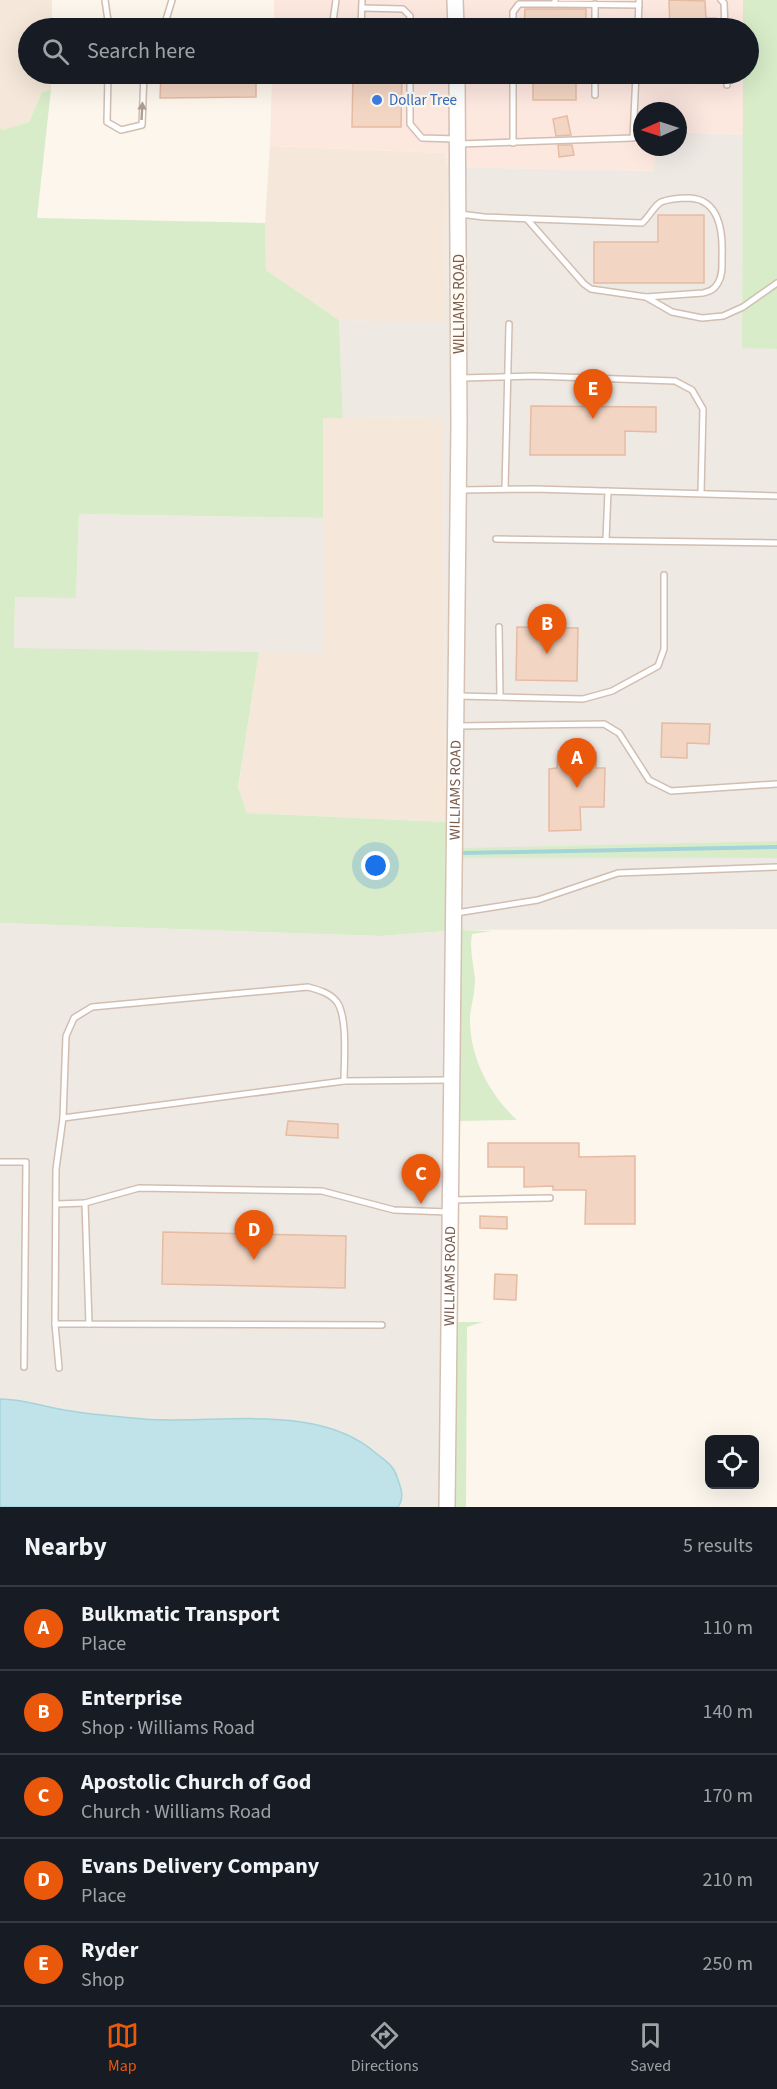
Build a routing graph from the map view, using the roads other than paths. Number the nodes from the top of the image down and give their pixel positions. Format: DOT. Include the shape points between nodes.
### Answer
graph roads {
  1 [pos="105,0"];
  2 [pos="172,0"];
  3 [pos="336,0"];
  4 [pos="362,0"];
  5 [pos="455,0"];
  6 [pos="721,0"];
  7 [pos="555,2"];
  8 [pos="639,2"];
  9 [pos="595,4"];
  10 [pos="362,9"];
  11 [pos="108,18"];
  12 [pos="167,18"];
  13 [pos="333,18"];
  14 [pos="362,18"];
  15 [pos="410,18"];
  16 [pos="456,18"];
  17 [pos="513,18"];
  18 [pos="595,18"];
  19 [pos="638,18"];
  20 [pos="725,18"];
  21 [pos="108,84"];
  22 [pos="144,84"];
  23 [pos="410,84"];
  24 [pos="457,84"];
  25 [pos="513,84"];
  26 [pos="595,84"];
  27 [pos="636,84"];
  28 [pos="595,95"];
  29 [pos="458,142"];
  30 [pos="513,143"];
  31 [pos="458,213"];
  32 [pos="527,219"];
  33 [pos="777,283"];
  34 [pos="646,297"];
  35 [pos="509,324"];
  36 [pos="508,377"];
  37 [pos="459,378"];
  38 [pos="505,489"];
  39 [pos="459,490"];
  40 [pos="608,491"];
  41 [pos="701,493"];
  42 [pos="777,496"];
  43 [pos="496,539"];
  44 [pos="606,540"];
  45 [pos="777,543"];
  46 [pos="664,575"];
  47 [pos="499,627"];
  48 [pos="457,696"];
  49 [pos="500,697"];
  50 [pos="456,726"];
  51 [pos="777,784"];
  52 [pos="777,867"];
  53 [pos="454,913"];
  54 [pos="452,1080"];
  55 [pos="344,1081"];
  56 [pos="63,1118"];
  57 [pos="0,1162"];
  58 [pos="550,1198"];
  59 [pos="85,1203"];
  60 [pos="56,1204"];
  61 [pos="450,1206"];
  62 [pos="55,1324"];
  63 [pos="89,1324"];
  64 [pos="382,1325"];
  65 [pos="24,1367"];
  66 [pos="59,1368"];
  67 [pos="447,1507"];
  1 -- 11 [label="lane"];
  2 -- 12 [label="lane"];
  3 -- 13 [label="lane"];
  4 -- 10 [label="lane"];
  5 -- 16 [label="main road"];
  6 -- 20 [label="lane"];
  7 -- 9 [label="lane"];
  7 -- 17 [label="lane" via="519,4"];
  8 -- 9 [label="lane"];
  8 -- 19 [label="lane"];
  9 -- 18 [label="lane"];
  10 -- 14 [label="lane"];
  10 -- 15 [label="lane" via="403,9"];
  21 -- 22 [label="lane, one-way" via="107,122 121,130 142,125"];
  23 -- 29 [label="lane" via="410,124 422,138"];
  24 -- 29 [label="main road, WILLIAMS ROAD"];
  25 -- 30 [label="lane"];
  26 -- 28 [label="lane"];
  27 -- 30 [label="lane" via="633,138"];
  29 -- 30 [label="lane"];
  29 -- 31 [label="main road, WILLIAMS ROAD"];
  31 -- 32 [label="lane"];
  31 -- 37 [label="main road, WILLIAMS ROAD"];
  32 -- 34 [label="lane" via="591,289"];
  32 -- 34 [label="lane" via="642,223 660,203 697,198 706,203 716,212 720,223 722,257 717,285 703,293"];
  33 -- 34 [label="lane" via="723,316 702,318 672,312"];
  35 -- 36 [label="lane"];
  36 -- 37 [label="lane"];
  36 -- 38 [label="lane"];
  36 -- 41 [label="lane" via="675,381 692,390 702,409"];
  37 -- 39 [label="main road, WILLIAMS ROAD"];
  38 -- 39 [label="lane"];
  38 -- 40 [label="lane"];
  39 -- 48 [label="main road, WILLIAMS ROAD"];
  40 -- 41 [label="lane"];
  40 -- 44 [label="lane"];
  41 -- 42 [label="lane"];
  43 -- 44 [label="lane"];
  44 -- 45 [label="lane"];
  46 -- 49 [label="lane" via="664,649 658,666 612,691 583,699"];
  47 -- 49 [label="lane"];
  48 -- 49 [label="lane"];
  48 -- 50 [label="main road, WILLIAMS ROAD"];
  50 -- 51 [label="lane" via="604,724 619,733 649,780 670,791"];
  50 -- 53 [label="main road, WILLIAMS ROAD"];
  52 -- 53 [label="lane" via="618,873 538,900"];
  53 -- 54 [label="main road, WILLIAMS ROAD"];
  54 -- 55 [label="lane"];
  54 -- 61 [label="main road, WILLIAMS ROAD"];
  55 -- 56 [label="lane"];
  55 -- 56 [label="lane" via="344,1027 337,1003 322,990 308,987 92,1007 74,1018 66,1036"];
  56 -- 60 [label="lane"];
  57 -- 65 [label="lane" via="26,1162"];
  58 -- 61 [label="lane"];
  59 -- 60 [label="lane"];
  59 -- 61 [label="lane" via="139,1188 322,1191 394,1210"];
  59 -- 63 [label="lane"];
  60 -- 62 [label="lane"];
  61 -- 67 [label="main road, WILLIAMS ROAD"];
  62 -- 63 [label="lane"];
  62 -- 66 [label="lane"];
  63 -- 64 [label="lane"];
}
